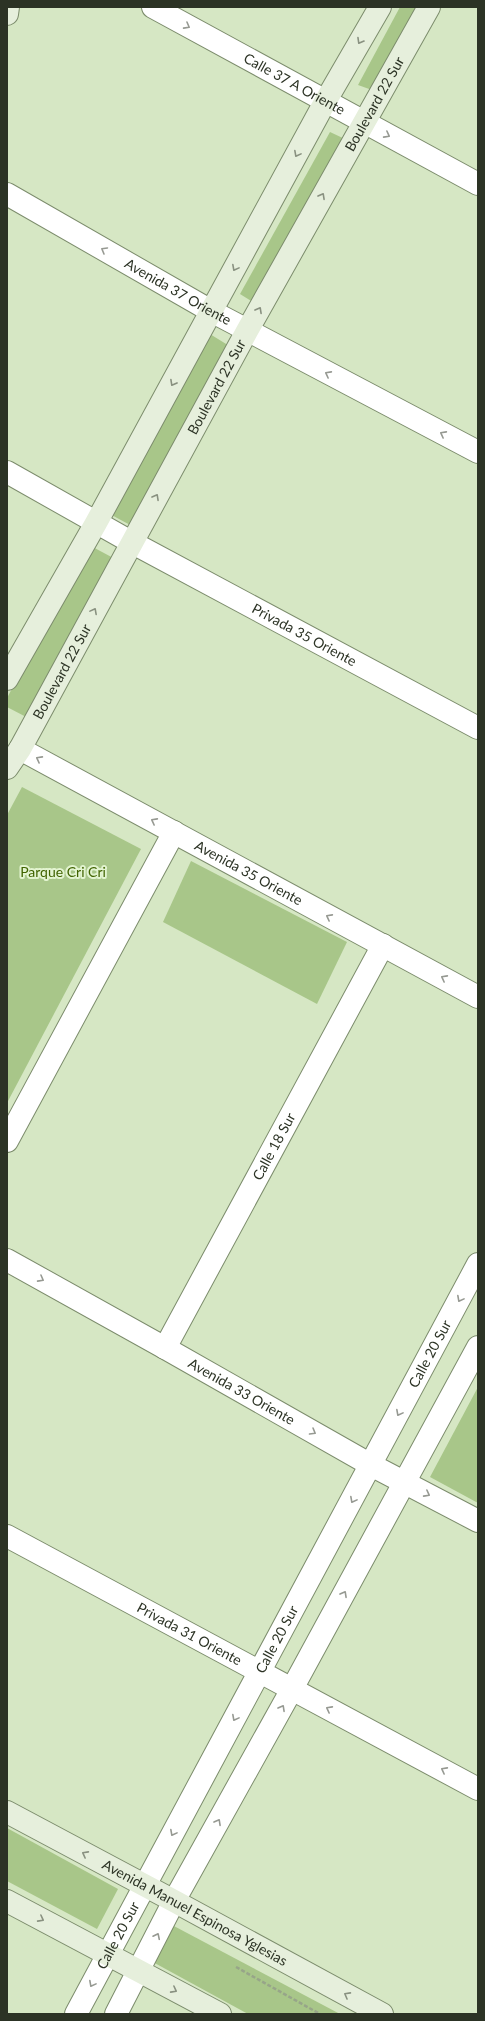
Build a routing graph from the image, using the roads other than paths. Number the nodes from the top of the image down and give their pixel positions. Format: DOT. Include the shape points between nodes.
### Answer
graph roads {
  1 [pos="8,7"];
  2 [pos="153,7"];
  3 [pos="380,7"];
  4 [pos="428,7"];
  5 [pos="7,14"];
  6 [pos="325,102"];
  7 [pos="363,122"];
  8 [pos="478,184"];
  9 [pos="7,194"];
  10 [pos="211,312"];
  11 [pos="247,331"];
  12 [pos="478,452"];
  13 [pos="7,472"];
  14 [pos="96,523"];
  15 [pos="131,542"];
  16 [pos="7,679"];
  17 [pos="478,728"];
  18 [pos="13,743"];
  19 [pos="7,768"];
  20 [pos="174,832"];
  21 [pos="383,945"];
  22 [pos="478,997"];
  23 [pos="7,1141"];
  24 [pos="7,1260"];
  25 [pos="478,1264"];
  26 [pos="478,1347"];
  27 [pos="165,1348"];
  28 [pos="371,1465"];
  29 [pos="405,1482"];
  30 [pos="478,1521"];
  31 [pos="7,1536"];
  32 [pos="260,1671"];
  33 [pos="292,1689"];
  34 [pos="478,1789"];
  35 [pos="7,1812"];
  36 [pos="145,1885"];
  37 [pos="7,1901"];
  38 [pos="174,1901"];
  39 [pos="108,1954"];
  40 [pos="140,1971"];
  41 [pos="76,2014"];
  42 [pos="116,2014"];
  43 [pos="220,2014"];
  44 [pos="382,2014"];
  1 -- 5 [label="street"];
  2 -- 6 [label="street, Calle 37 A Oriente, one-way"];
  3 -- 6 [label="street, one-way"];
  4 -- 7 [label="street, Boulevard 22 Sur"];
  6 -- 7 [label="street, Calle 37 A Oriente"];
  6 -- 10 [label="street, one-way"];
  7 -- 8 [label="street, Calle 37 A Oriente, one-way"];
  11 -- 7 [label="street, Boulevard 22 Sur, one-way"];
  10 -- 9 [label="street, Avenida 37 Oriente, one-way"];
  10 -- 11 [label="street, Avenida 37 Oriente"];
  10 -- 14 [label="street, one-way"];
  12 -- 11 [label="street, Avenida 37 Oriente, one-way"];
  15 -- 11 [label="street, Boulevard 22 Sur, one-way"];
  13 -- 14 [label="street, Privada 35 Oriente"];
  14 -- 15 [label="street, Privada 35 Oriente"];
  14 -- 16 [label="street"];
  15 -- 17 [label="street, Privada 35 Oriente"];
  18 -- 15 [label="street, Boulevard 22 Sur, one-way"];
  18 -- 19 [label="street, Boulevard 22 Sur"];
  20 -- 18 [label="street, Avenida 35 Oriente, one-way"];
  21 -- 20 [label="street, Avenida 35 Oriente, one-way"];
  20 -- 23 [label="street"];
  22 -- 21 [label="street, Avenida 35 Oriente, one-way"];
  21 -- 27 [label="street, Calle 18 Sur"];
  24 -- 27 [label="street, Avenida 33 Oriente, one-way"];
  25 -- 28 [label="street, Calle 20 Sur, one-way"];
  26 -- 29 [label="street"];
  27 -- 28 [label="street, Avenida 33 Oriente, one-way"];
  28 -- 29 [label="street, Avenida 33 Oriente"];
  28 -- 32 [label="street, Calle 20 Sur, one-way"];
  29 -- 30 [label="street, Avenida 33 Oriente, one-way"];
  33 -- 29 [label="street, one-way"];
  31 -- 32 [label="street, Privada 31 Oriente"];
  32 -- 33 [label="street, Privada 31 Oriente"];
  32 -- 36 [label="street, Calle 20 Sur, one-way"];
  34 -- 33 [label="street, Privada 31 Oriente, one-way"];
  38 -- 33 [label="street, one-way"];
  36 -- 35 [label="street, Avenida Manuel Espinosa Yglesias, one-way"];
  36 -- 38 [label="street, Avenida Manuel Espinosa Yglesias"];
  36 -- 39 [label="street, Calle 20 Sur"];
  37 -- 39 [label="street, one-way"];
  40 -- 38 [label="street, one-way"];
  44 -- 38 [label="street, Avenida Manuel Espinosa Yglesias, one-way"];
  39 -- 40 [label="street"];
  39 -- 41 [label="street, Calle 20 Sur, one-way"];
  40 -- 42 [label="street"];
  40 -- 43 [label="street, one-way"];
}
